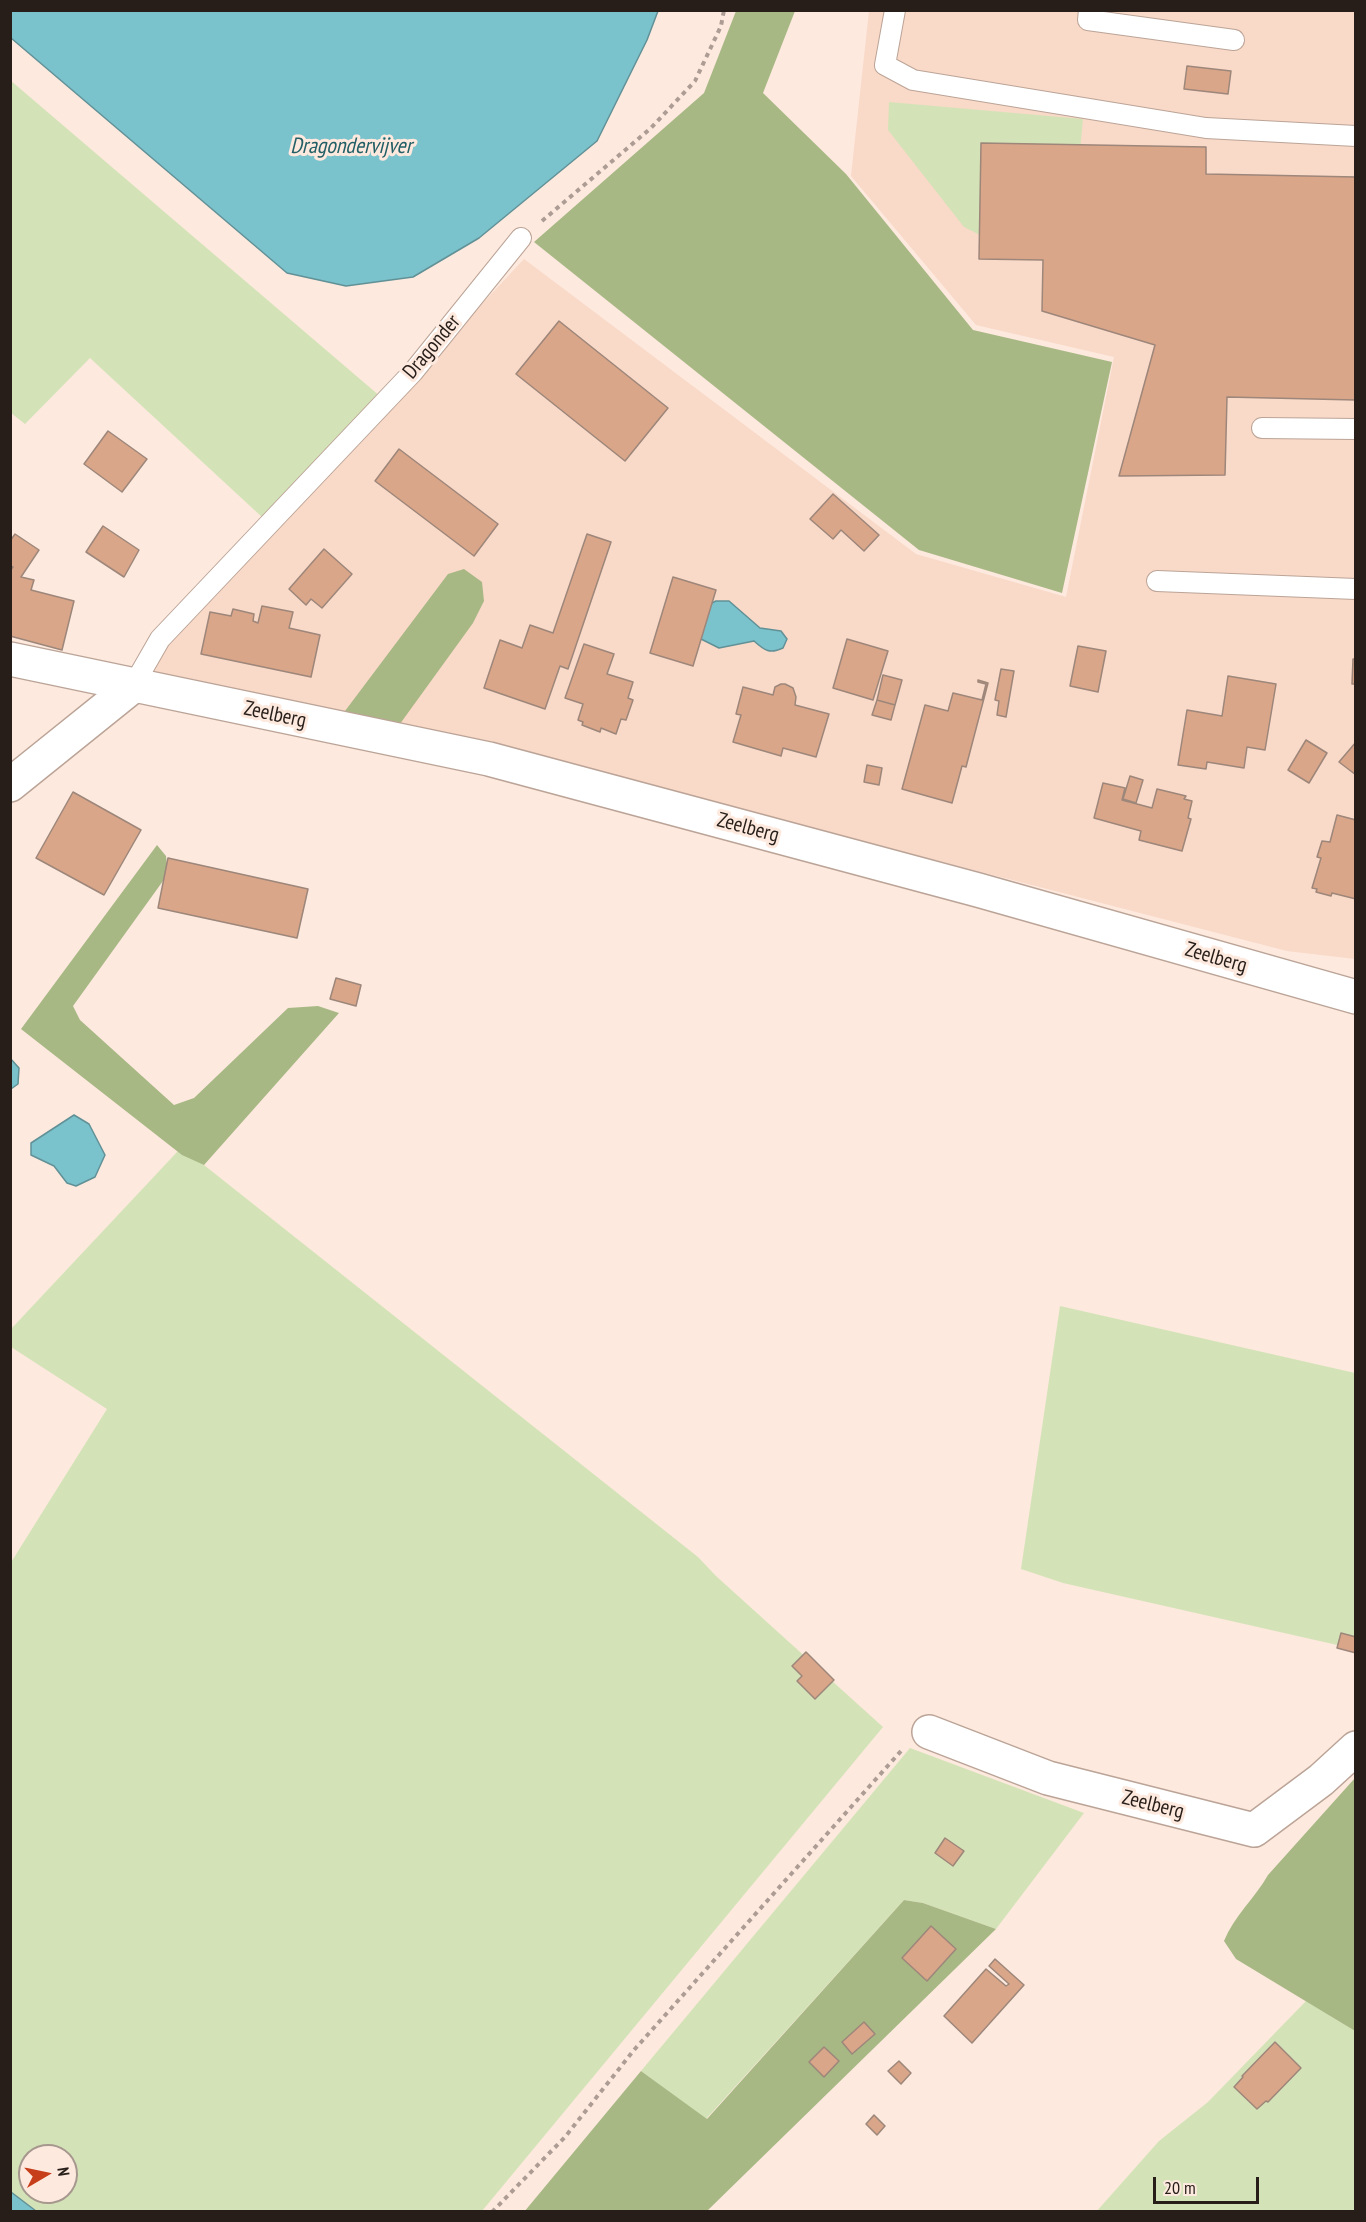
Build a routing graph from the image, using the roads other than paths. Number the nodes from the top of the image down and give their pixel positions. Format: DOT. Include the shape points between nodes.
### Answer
graph roads {
  1 [pos="896,10"];
  2 [pos="1089,10"];
  3 [pos="1234,40"];
  4 [pos="1356,136"];
  5 [pos="521,238"];
  6 [pos="1262,428"];
  7 [pos="1356,429"];
  8 [pos="1157,581"];
  9 [pos="1356,589"];
  10 [pos="10,659"];
  11 [pos="133,686"];
  12 [pos="10,785"];
  13 [pos="1356,998"];
  14 [pos="929,1732"];
  15 [pos="1356,1748"];
  1 -- 4 [label="lane" via="885,65 913,80 1206,128"];
  2 -- 3 [label="lane" via="1088,20"];
  5 -- 11 [label="lane, Dragonder" via="413,372 160,639"];
  6 -- 7 [label="lane"];
  8 -- 9 [label="lane"];
  10 -- 11 [label="street, Zeelberg"];
  11 -- 12 [label="street"];
  11 -- 13 [label="street, Zeelberg" via="489,759 978,890"];
  14 -- 15 [label="street, Zeelberg" via="1048,1778 1254,1830"];
}
